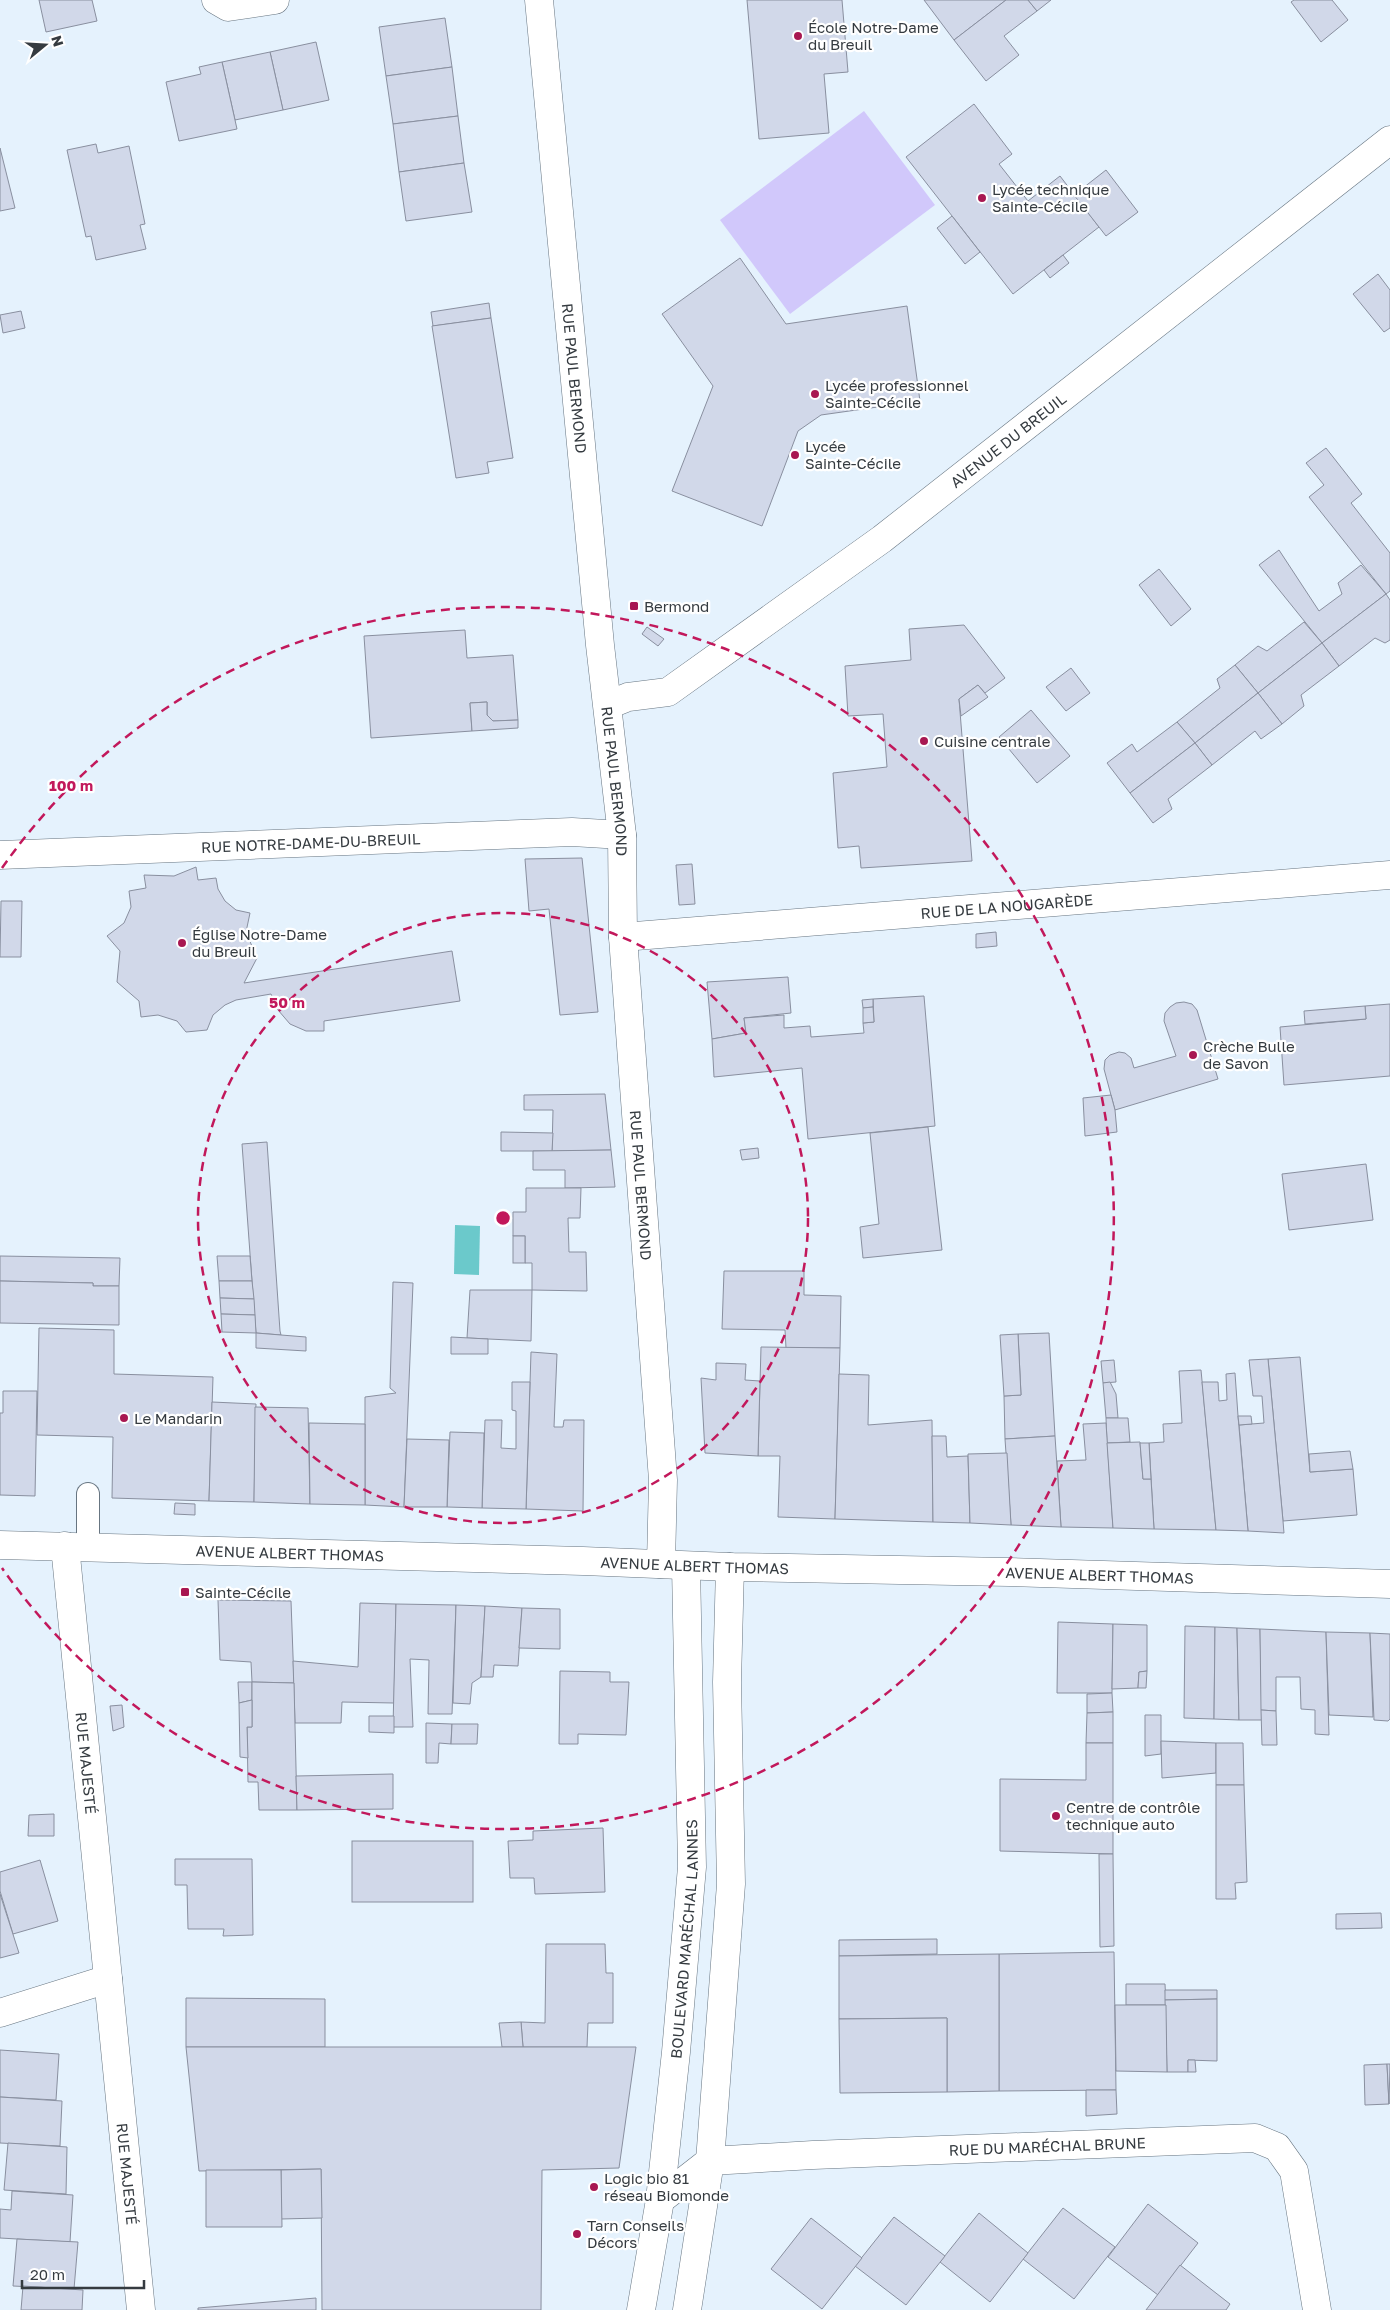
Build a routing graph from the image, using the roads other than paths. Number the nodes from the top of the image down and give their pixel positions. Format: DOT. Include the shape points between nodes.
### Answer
graph roads {
  1 [pos="216,0"];
  2 [pos="275,0"];
  3 [pos="539,0"];
  4 [pos="1390,140"];
  5 [pos="608,705"];
  6 [pos="622,835"];
  7 [pos="0,855"];
  8 [pos="1390,875"];
  9 [pos="623,937"];
  10 [pos="88,1494"];
  11 [pos="0,1545"];
  12 [pos="77,1546"];
  13 [pos="674,1565"];
  14 [pos="730,1567"];
  15 [pos="1390,1584"];
  16 [pos="108,1979"];
  17 [pos="0,2013"];
  18 [pos="710,2161"];
  19 [pos="660,2200"];
  20 [pos="141,2310"];
  21 [pos="641,2310"];
  22 [pos="687,2310"];
  23 [pos="1317,2310"];
  1 -- 2 [label="street" via="228,7"];
  3 -- 5 [label="street, RUE PAUL BERMOND"];
  4 -- 5 [label="street, AVENUE DU BREUIL" via="882,539 668,692 628,697"];
  5 -- 6 [label="street, RUE PAUL BERMOND"];
  6 -- 7 [label="street, RUE NOTRE-DAME-DU-BREUIL" via="572,832"];
  6 -- 9 [label="street, RUE PAUL BERMOND"];
  8 -- 9 [label="street, RUE DE LA NOUGARÈDE"];
  9 -- 13 [label="street, RUE PAUL BERMOND" via="663,1472"];
  10 -- 12 [label="lane"];
  11 -- 12 [label="street, AVENUE ALBERT THOMAS"];
  12 -- 13 [label="street, AVENUE ALBERT THOMAS"];
  12 -- 16 [label="street, RUE MAJESTÉ"];
  13 -- 14 [label="street, AVENUE ALBERT THOMAS"];
  13 -- 19 [label="street, BOULEVARD MARÉCHAL LANNES" via="692,1868"];
  14 -- 15 [label="street, AVENUE ALBERT THOMAS"];
  14 -- 18 [label="street" via="727,1682 730,1884"];
  16 -- 17 [label="street"];
  16 -- 20 [label="street, RUE MAJESTÉ"];
  18 -- 19 [label="street"];
  18 -- 22 [label="street"];
  18 -- 23 [label="street, RUE DU MARÉCHAL BRUNE" via="1255,2138 1278,2147 1294,2171"];
  19 -- 21 [label="street, BOULEVARD MARÉCHAL LANNES"];
}
